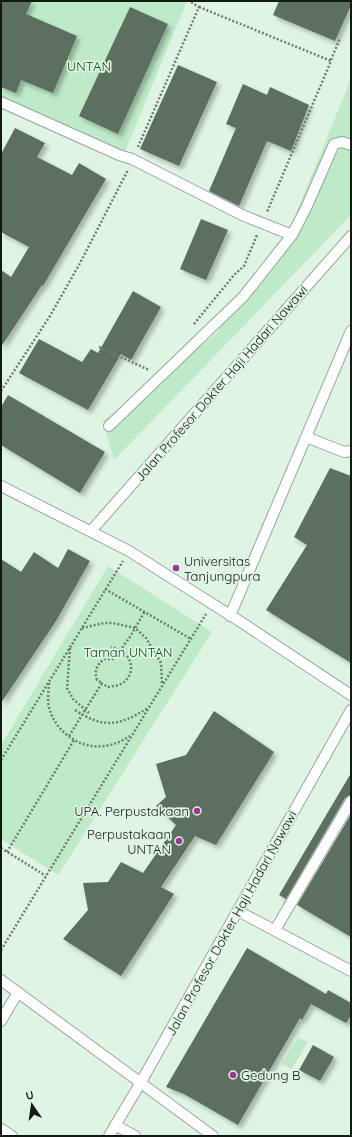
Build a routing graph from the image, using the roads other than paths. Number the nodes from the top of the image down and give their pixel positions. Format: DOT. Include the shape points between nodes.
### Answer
graph roads {
  1 [pos="1,102"];
  2 [pos="351,145"];
  3 [pos="292,235"];
  4 [pos="351,236"];
  5 [pos="351,331"];
  6 [pos="109,426"];
  7 [pos="306,437"];
  8 [pos="349,453"];
  9 [pos="1,486"];
  10 [pos="91,531"];
  11 [pos="230,616"];
  12 [pos="351,695"];
  13 [pos="351,710"];
  14 [pos="351,801"];
  15 [pos="238,911"];
  16 [pos="275,930"];
  17 [pos="351,972"];
  18 [pos="1,980"];
  19 [pos="18,992"];
  20 [pos="1,1021"];
  21 [pos="141,1082"];
  22 [pos="115,1125"];
  23 [pos="1,1129"];
  24 [pos="12,1136"];
  25 [pos="109,1136"];
  26 [pos="135,1136"];
  27 [pos="213,1136"];
  1 -- 3 [label="lane" via="132,159 237,213"];
  2 -- 3 [label="lane" via="342,142 334,144"];
  3 -- 6 [label="lane" via="243,297"];
  4 -- 10 [label="lane, Jalan Profesor Dokter Haji Hadari Nawawi"];
  5 -- 7 [label="lane"];
  7 -- 8 [label="lane"];
  7 -- 11 [label="lane"];
  9 -- 10 [label="lane"];
  10 -- 11 [label="lane" via="129,551"];
  11 -- 12 [label="lane"];
  13 -- 15 [label="lane, Jalan Profesor Dokter Haji Hadari Nawawi"];
  14 -- 16 [label="lane"];
  15 -- 16 [label="lane"];
  15 -- 21 [label="lane, Jalan Profesor Dokter Haji Hadari Nawawi"];
  16 -- 17 [label="lane"];
  18 -- 19 [label="lane"];
  19 -- 20 [label="lane"];
  19 -- 21 [label="lane"];
  21 -- 22 [label="lane, Jalan Profesor Dokter Haji Hadari Nawawi"];
  21 -- 27 [label="lane"];
  22 -- 25 [label="lane, Jalan Profesor Dokter Haji Hadari Nawawi"];
  22 -- 26 [label="lane"];
  23 -- 24 [label="lane"];
}
